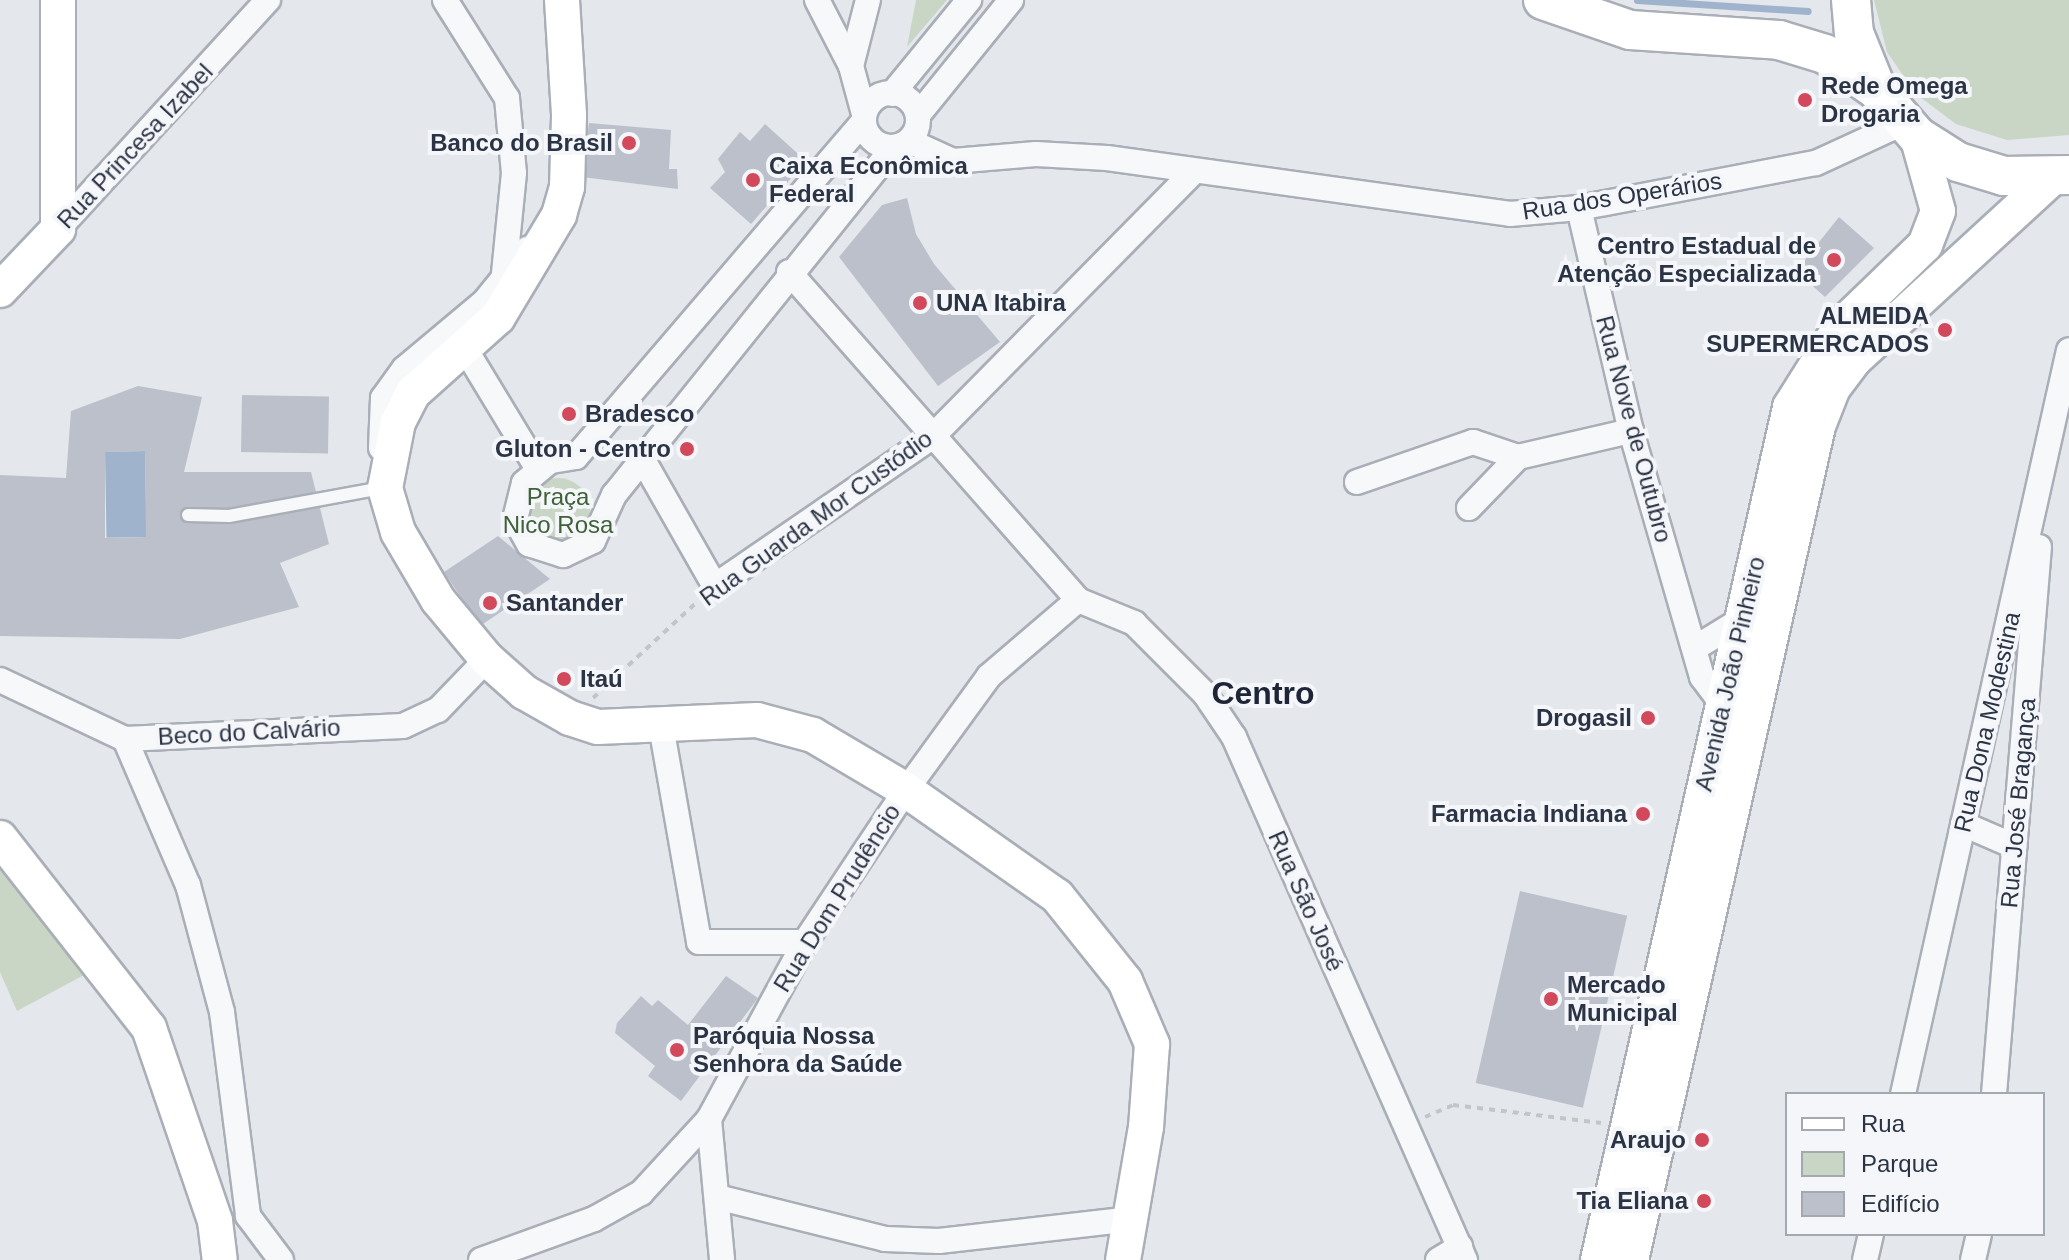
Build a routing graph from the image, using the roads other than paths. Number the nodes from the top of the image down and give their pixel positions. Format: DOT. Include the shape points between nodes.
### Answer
graph roads {
  1 [pos="58,0"];
  2 [pos="268,0"];
  3 [pos="445,0"];
  4 [pos="562,0"];
  5 [pos="969,0"];
  6 [pos="1011,0"];
  7 [pos="1543,0"];
  8 [pos="1851,0"];
  9 [pos="867,4"];
  10 [pos="821,9"];
  11 [pos="851,66"];
  12 [pos="1877,90"];
  13 [pos="887,94"];
  14 [pos="918,115"];
  15 [pos="864,118"];
  16 [pos="1910,129"];
  17 [pos="901,144"];
  18 [pos="1191,174"];
  19 [pos="2064,177"];
  20 [pos="1579,208"];
  21 [pos="791,209"];
  22 [pos="559,215"];
  23 [pos="58,229"];
  24 [pos="789,272"];
  25 [pos="504,273"];
  26 [pos="0,290"];
  27 [pos="464,347"];
  28 [pos="2069,350"];
  29 [pos="2069,423"];
  30 [pos="1631,431"];
  31 [pos="932,437"];
  32 [pos="1518,457"];
  33 [pos="643,460"];
  34 [pos="384,466"];
  35 [pos="538,469"];
  36 [pos="1357,482"];
  37 [pos="2042,482"];
  38 [pos="1469,508"];
  39 [pos="188,515"];
  40 [pos="1078,600"];
  41 [pos="1744,618"];
  42 [pos="1695,648"];
  43 [pos="487,659"];
  44 [pos="0,680"];
  45 [pos="1722,704"];
  46 [pos="661,726"];
  47 [pos="125,739"];
  48 [pos="906,790"];
  49 [pos="1963,824"];
  50 [pos="0,838"];
  51 [pos="2014,846"];
  52 [pos="805,942"];
  53 [pos="1903,1092"];
  54 [pos="1994,1092"];
  55 [pos="709,1119"];
  56 [pos="717,1197"];
  57 [pos="232,1219"];
  58 [pos="1132,1219"];
  59 [pos="1871,1236"];
  60 [pos="1979,1236"];
  61 [pos="1463,1254"];
  62 [pos="220,1260"];
  63 [pos="281,1260"];
  64 [pos="481,1260"];
  65 [pos="722,1260"];
  66 [pos="1123,1260"];
  67 [pos="1438,1260"];
  68 [pos="1598,1260"];
  69 [pos="1631,1260"];
  70 [pos="1865,1260"];
  71 [pos="1973,1260"];
  1 -- 23 [label="street"];
  2 -- 23 [label="street, Rua Princesa Izabel"];
  3 -- 25 [label="street" via="507,98 514,173"];
  4 -- 22 [label="street" via="569,116 567,187"];
  5 -- 13 [label="street"];
  6 -- 14 [label="street"];
  7 -- 12 [label="main road" via="1630,30 1779,40 1825,54"];
  8 -- 12 [label="main road" via="1854,33"];
  9 -- 10 [label="street" via="847,18"];
  9 -- 11 [label="street"];
  10 -- 11 [label="street"];
  11 -- 13 [label="street"];
  11 -- 15 [label="street"];
  12 -- 16 [label="main road"];
  13 -- 14 [label="street" via="908,100"];
  13 -- 15 [label="street"];
  14 -- 17 [label="street"];
  15 -- 17 [label="street" via="870,138"];
  15 -- 21 [label="street"];
  16 -- 19 [label="main road" via="1958,162 2004,176"];
  16 -- 20 [label="street, Rua dos Operários" via="1816,163"];
  16 -- 41 [label="street, Avenida João Pinheiro" via="1934,179 1934,222 1925,245 1841,326 1790,407"];
  17 -- 18 [label="street, Rua dos Operários" via="953,161 1036,154"];
  17 -- 24 [label="street"];
  18 -- 20 [label="street, Rua dos Operários" via="1510,214"];
  18 -- 31 [label="street, Rua Guarda Mor Custódio"];
  19 -- 69 [label="street, Avenida João Pinheiro" via="1854,360 1833,388 1818,426"];
  20 -- 30 [label="street, Rua Nove de Outubro"];
  21 -- 24 [label="street"];
  21 -- 35 [label="street" via="576,457"];
  22 -- 25 [label="street"];
  22 -- 27 [label="street" via="528,276 498,317"];
  23 -- 26 [label="street, Rua Princesa Izabel"];
  24 -- 31 [label="street"];
  24 -- 33 [label="street"];
  25 -- 34 [label="street" via="485,301 404,369 383,398"];
  27 -- 34 [label="street" via="413,393"];
  27 -- 35 [label="street"];
  28 -- 37 [label="street, Rua Dona Modestina"];
  29 -- 37 [label="street, Rua José Bragança"];
  30 -- 32 [label="street"];
  30 -- 42 [label="street, Rua Nove de Outubro"];
  31 -- 33 [label="street, Rua Guarda Mor Custódio" via="715,586"];
  31 -- 40 [label="street"];
  32 -- 36 [label="street" via="1473,442"];
  32 -- 38 [label="street"];
  33 -- 35 [label="street" via="614,495 593,541 563,555 529,544 515,519 514,503"];
  34 -- 39 [label="lane" via="229,516"];
  34 -- 43 [label="street" via="406,546 438,600"];
  37 -- 49 [label="street, Rua Dona Modestina"];
  37 -- 51 [label="street, Rua José Bragança"];
  40 -- 48 [label="street, Rua Dom Prudêncio" via="989,676"];
  40 -- 61 [label="street, Rua São José" via="1134,623 1205,694 1234,737"];
  41 -- 42 [label="street"];
  41 -- 45 [label="street, Avenida João Pinheiro"];
  42 -- 45 [label="street, Rua Nove de Outubro" via="1702,677"];
  43 -- 46 [label="street" via="524,692 570,718 598,727"];
  43 -- 47 [label="street, Beco do Calvário" via="438,710 403,726"];
  44 -- 47 [label="street, Beco do Calvário"];
  45 -- 68 [label="street, Avenida João Pinheiro"];
  46 -- 48 [label="street" via="757,720 813,735"];
  46 -- 52 [label="street" via="699,942"];
  47 -- 57 [label="street" via="188,885 222,1012"];
  48 -- 52 [label="street, Rua Dom Prudêncio"];
  48 -- 58 [label="street" via="1057,896 1125,981 1152,1044"];
  49 -- 51 [label="street"];
  49 -- 53 [label="street, Rua Dona Modestina"];
  50 -- 57 [label="street" via="149,1028"];
  51 -- 54 [label="street, Rua José Bragança"];
  52 -- 55 [label="street, Rua Dom Prudêncio"];
  55 -- 56 [label="street"];
  55 -- 64 [label="street, Rua Dom Prudêncio" via="641,1193 594,1219"];
  56 -- 58 [label="street" via="885,1239 939,1241"];
  56 -- 65 [label="street"];
  57 -- 62 [label="street"];
  57 -- 63 [label="street"];
  58 -- 66 [label="street"];
  59 -- 70 [label="street"];
  60 -- 71 [label="street"];
  61 -- 67 [label="street"];
}
